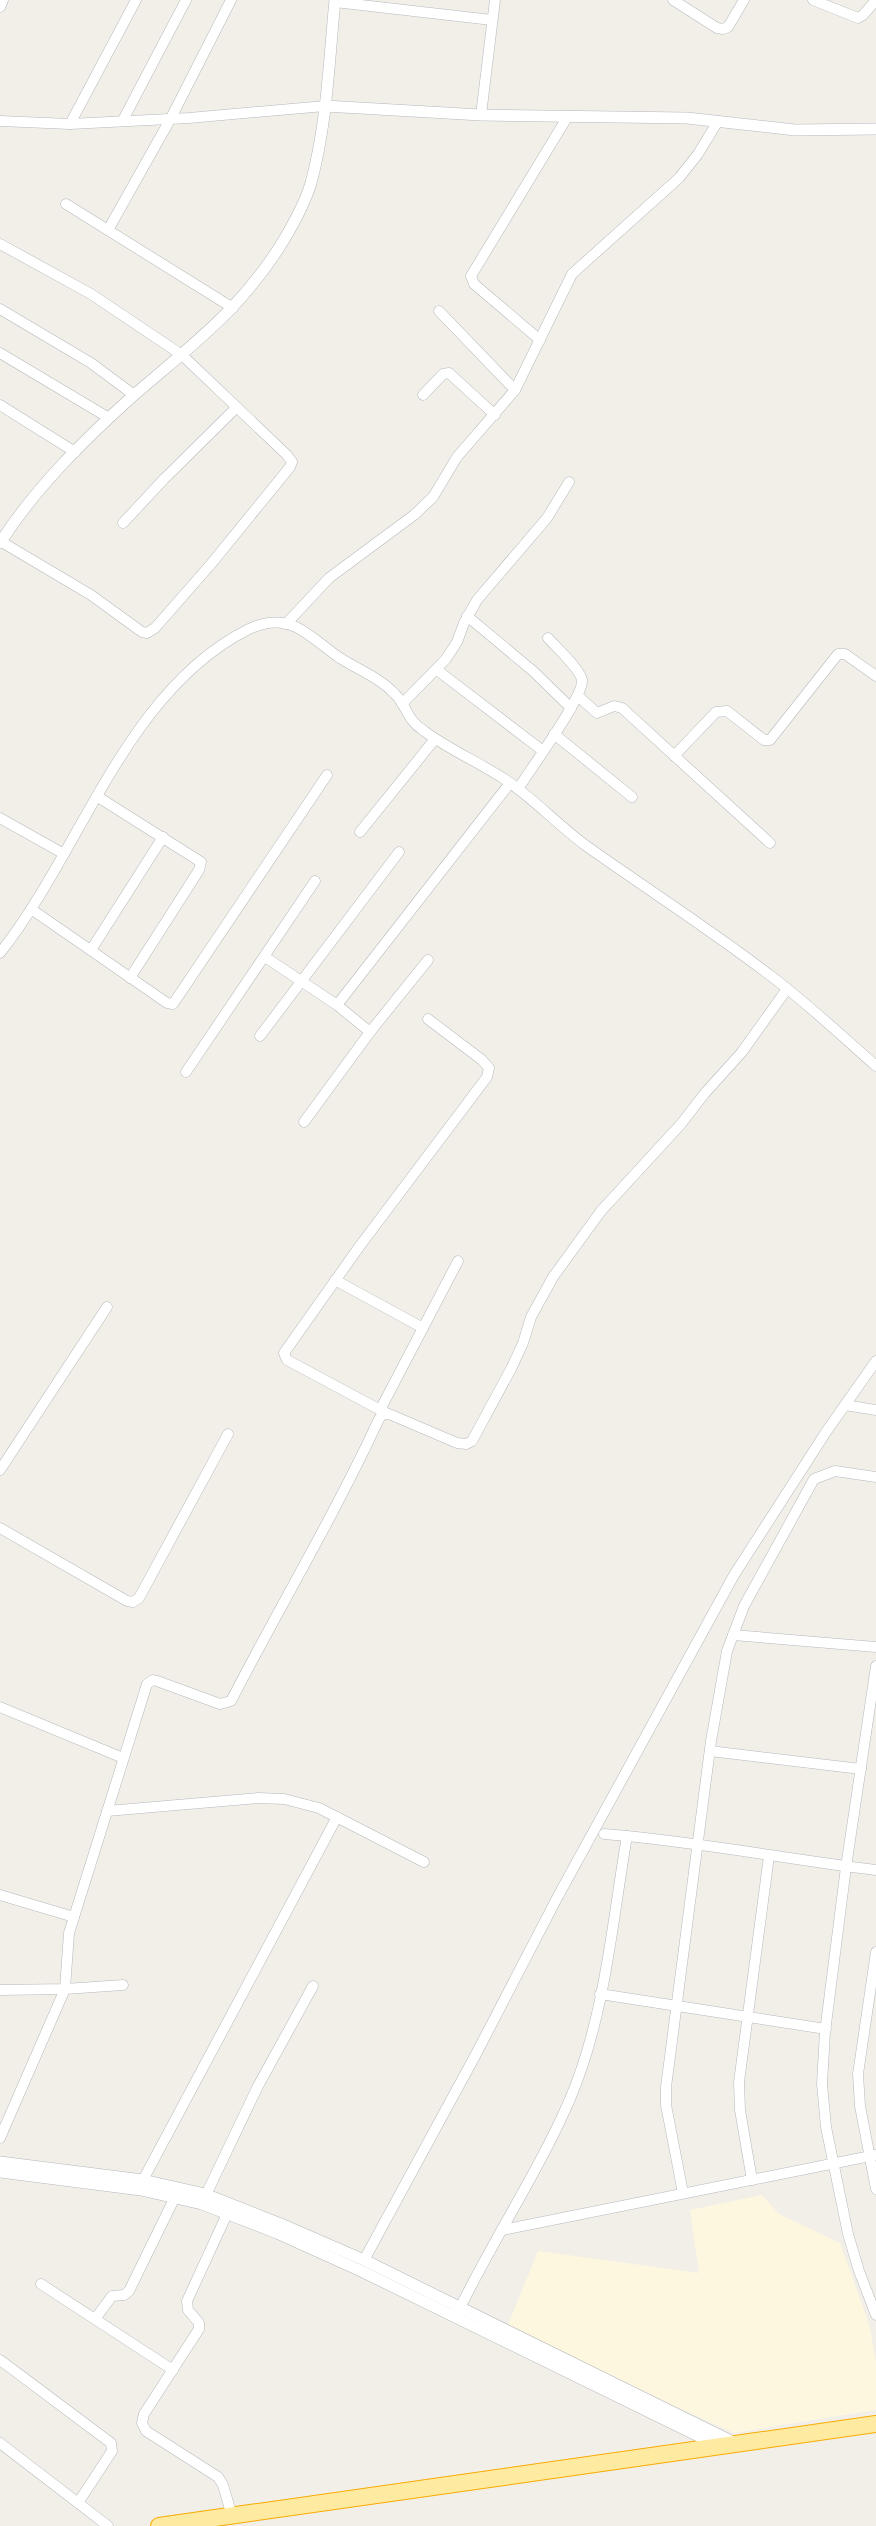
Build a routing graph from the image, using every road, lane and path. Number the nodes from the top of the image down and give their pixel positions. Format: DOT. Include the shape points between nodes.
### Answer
graph roads {
  1 [pos="3,0"];
  2 [pos="136,0"];
  3 [pos="186,0"];
  4 [pos="231,0"];
  5 [pos="495,0"];
  6 [pos="673,0"];
  7 [pos="744,0"];
  8 [pos="813,0"];
  9 [pos="876,0"];
  10 [pos="335,1"];
  11 [pos="0,7"];
  12 [pos="492,20"];
  13 [pos="324,106"];
  14 [pos="482,114"];
  15 [pos="568,116"];
  16 [pos="171,118"];
  17 [pos="0,120"];
  18 [pos="122,120"];
  19 [pos="718,121"];
  20 [pos="70,124"];
  21 [pos="876,129"];
  22 [pos="66,204"];
  23 [pos="108,230"];
  24 [pos="0,244"];
  25 [pos="233,308"];
  26 [pos="0,309"];
  27 [pos="439,311"];
  28 [pos="540,340"];
  29 [pos="0,353"];
  30 [pos="182,355"];
  31 [pos="515,390"];
  32 [pos="134,395"];
  33 [pos="422,395"];
  34 [pos="0,405"];
  35 [pos="237,407"];
  36 [pos="495,415"];
  37 [pos="110,418"];
  38 [pos="74,452"];
  39 [pos="569,482"];
  40 [pos="123,523"];
  41 [pos="0,542"];
  42 [pos="467,616"];
  43 [pos="286,624"];
  44 [pos="548,638"];
  45 [pos="437,670"];
  46 [pos="876,676"];
  47 [pos="578,696"];
  48 [pos="402,704"];
  49 [pos="571,708"];
  50 [pos="554,734"];
  51 [pos="435,739"];
  52 [pos="543,751"];
  53 [pos="674,756"];
  54 [pos="327,775"];
  55 [pos="514,786"];
  56 [pos="98,797"];
  57 [pos="632,797"];
  58 [pos="0,818"];
  59 [pos="360,832"];
  60 [pos="163,837"];
  61 [pos="770,843"];
  62 [pos="398,852"];
  63 [pos="64,854"];
  64 [pos="315,882"];
  65 [pos="31,909"];
  66 [pos="91,950"];
  67 [pos="0,953"];
  68 [pos="265,957"];
  69 [pos="428,960"];
  70 [pos="130,978"];
  71 [pos="302,981"];
  72 [pos="788,989"];
  73 [pos="338,1006"];
  74 [pos="428,1019"];
  75 [pos="370,1032"];
  76 [pos="260,1036"];
  77 [pos="876,1066"];
  78 [pos="186,1072"];
  79 [pos="304,1122"];
  80 [pos="458,1261"];
  81 [pos="335,1280"];
  82 [pos="107,1308"];
  83 [pos="423,1328"];
  84 [pos="876,1362"];
  85 [pos="845,1405"];
  86 [pos="876,1410"];
  87 [pos="383,1412"];
  88 [pos="228,1434"];
  89 [pos="0,1470"];
  90 [pos="876,1477"];
  91 [pos="0,1528"];
  92 [pos="733,1635"];
  93 [pos="876,1647"];
  94 [pos="876,1666"];
  95 [pos="0,1707"];
  96 [pos="710,1751"];
  97 [pos="123,1758"];
  98 [pos="861,1768"];
  99 [pos="107,1811"];
  100 [pos="337,1817"];
  101 [pos="604,1834"];
  102 [pos="627,1836"];
  103 [pos="698,1844"];
  104 [pos="769,1856"];
  105 [pos="424,1862"];
  106 [pos="846,1867"];
  107 [pos="876,1870"];
  108 [pos="0,1895"];
  109 [pos="74,1917"];
  110 [pos="876,1952"];
  111 [pos="123,1985"];
  112 [pos="314,1986"];
  113 [pos="65,1989"];
  114 [pos="0,1990"];
  115 [pos="600,1994"];
  116 [pos="676,2004"];
  117 [pos="748,2015"];
  118 [pos="826,2029"];
  119 [pos="0,2138"];
  120 [pos="873,2156"];
  121 [pos="0,2162"];
  122 [pos="834,2163"];
  123 [pos="0,2172"];
  124 [pos="143,2180"];
  125 [pos="752,2180"];
  126 [pos="876,2189"];
  127 [pos="683,2194"];
  128 [pos="175,2197"];
  129 [pos="203,2199"];
  130 [pos="226,2214"];
  131 [pos="502,2230"];
  132 [pos="364,2260"];
  133 [pos="41,2284"];
  134 [pos="458,2312"];
  135 [pos="876,2315"];
  136 [pos="95,2319"];
  137 [pos="0,2360"];
  138 [pos="173,2370"];
  139 [pos="876,2424"];
  140 [pos="0,2443"];
  141 [pos="737,2444"];
  142 [pos="719,2446"];
  143 [pos="78,2503"];
  144 [pos="232,2516"];
  145 [pos="108,2526"];
  146 [pos="159,2526"];
  1 -- 11 [label="street"];
  2 -- 20 [label="street"];
  3 -- 18 [label="street"];
  4 -- 16 [label="street"];
  5 -- 12 [label="street"];
  6 -- 7 [label="street" via="723,29 728,27"];
  8 -- 9 [label="street" via="858,18"];
  10 -- 12 [label="street"];
  10 -- 13 [label="street"];
  12 -- 14 [label="street"];
  13 -- 14 [label="street"];
  13 -- 16 [label="street"];
  13 -- 25 [label="street" via="310,184 296,218 251,289"];
  14 -- 15 [label="street"];
  15 -- 19 [label="street"];
  15 -- 28 [label="street" via="471,276 474,284"];
  16 -- 18 [label="street"];
  16 -- 23 [label="street"];
  17 -- 20 [label="street"];
  18 -- 20 [label="street"];
  19 -- 21 [label="street" via="767,129"];
  19 -- 28 [label="street" via="698,154 678,178 572,274"];
  22 -- 23 [label="street"];
  23 -- 25 [label="street"];
  24 -- 30 [label="street" via="91,294"];
  25 -- 30 [label="street"];
  26 -- 32 [label="street" via="91,363"];
  27 -- 31 [label="street"];
  28 -- 31 [label="street"];
  29 -- 37 [label="street"];
  30 -- 32 [label="street"];
  30 -- 35 [label="street"];
  31 -- 36 [label="street"];
  32 -- 37 [label="street"];
  33 -- 36 [label="street" via="449,372"];
  34 -- 38 [label="street"];
  35 -- 40 [label="street"];
  35 -- 41 [label="street" via="287,455 291,465 211,564 150,632 142,632 98,600"];
  36 -- 43 [label="street" via="457,457 424,507 329,578"];
  37 -- 38 [label="street"];
  38 -- 41 [label="street"];
  39 -- 42 [label="street" via="547,518 504,566"];
  42 -- 45 [label="street" via="454,647"];
  42 -- 49 [label="street" via="534,671"];
  43 -- 48 [label="street" via="378,680 393,691"];
  43 -- 56 [label="street" via="269,623 251,628 225,643 195,667 134,735"];
  44 -- 47 [label="street" via="580,675 582,684"];
  45 -- 48 [label="street"];
  45 -- 52 [label="street"];
  46 -- 53 [label="street" via="845,654 838,654 770,740 764,740 727,711 721,710"];
  47 -- 49 [label="street"];
  47 -- 53 [label="street" via="597,713 614,706 622,708"];
  48 -- 51 [label="street" via="410,719"];
  49 -- 50 [label="street"];
  50 -- 52 [label="street"];
  50 -- 57 [label="street"];
  51 -- 55 [label="street"];
  51 -- 59 [label="street"];
  52 -- 55 [label="street"];
  53 -- 61 [label="street"];
  54 -- 70 [label="street" via="174,1002 167,1003"];
  55 -- 72 [label="street" via="583,843"];
  55 -- 73 [label="street"];
  56 -- 60 [label="street"];
  56 -- 63 [label="street"];
  58 -- 63 [label="street"];
  60 -- 66 [label="street"];
  60 -- 70 [label="street" via="200,860 201,866"];
  62 -- 71 [label="street"];
  63 -- 65 [label="street"];
  64 -- 68 [label="street"];
  65 -- 66 [label="street"];
  65 -- 67 [label="street"];
  66 -- 70 [label="street"];
  68 -- 71 [label="street"];
  68 -- 78 [label="street"];
  69 -- 75 [label="street"];
  71 -- 73 [label="street"];
  71 -- 76 [label="street"];
  72 -- 77 [label="street"];
  72 -- 87 [label="street" via="742,1052 601,1212 553,1276 531,1317 515,1360 472,1441 457,1443"];
  73 -- 75 [label="street"];
  74 -- 81 [label="street" via="482,1060 489,1073"];
  75 -- 79 [label="street"];
  80 -- 83 [label="street"];
  81 -- 83 [label="street"];
  81 -- 87 [label="street" via="285,1349 285,1357"];
  82 -- 89 [label="street"];
  83 -- 87 [label="street"];
  84 -- 85 [label="street"];
  85 -- 86 [label="street"];
  85 -- 132 [label="street" via="739,1567 701,1634"];
  87 -- 97 [label="street" via="330,1520 231,1701 220,1704 157,1681 150,1682 145,1688"];
  88 -- 91 [label="street" via="134,1602 126,1601"];
  90 -- 92 [label="street" via="834,1471 814,1479 744,1606"];
  92 -- 93 [label="street"];
  92 -- 96 [label="street" via="720,1684"];
  94 -- 98 [label="street"];
  95 -- 97 [label="street"];
  96 -- 98 [label="street"];
  96 -- 103 [label="street"];
  97 -- 99 [label="street"];
  98 -- 106 [label="street"];
  99 -- 100 [label="street" via="272,1798 308,1804"];
  99 -- 109 [label="street"];
  100 -- 105 [label="street"];
  100 -- 124 [label="street"];
  101 -- 102 [label="street"];
  102 -- 103 [label="street"];
  102 -- 115 [label="street"];
  103 -- 104 [label="street"];
  103 -- 116 [label="street"];
  104 -- 106 [label="street"];
  104 -- 117 [label="street"];
  106 -- 107 [label="street"];
  106 -- 118 [label="street"];
  108 -- 109 [label="street"];
  109 -- 113 [label="street" via="66,1944"];
  110 -- 120 [label="street" via="858,2074 860,2106"];
  111 -- 113 [label="street"];
  112 -- 129 [label="street" via="258,2086"];
  113 -- 114 [label="street"];
  113 -- 119 [label="street"];
  115 -- 116 [label="street"];
  115 -- 131 [label="street" via="589,2043 570,2098"];
  116 -- 117 [label="street"];
  116 -- 127 [label="street" via="666,2105"];
  117 -- 118 [label="street"];
  117 -- 125 [label="street" via="739,2102"];
  118 -- 122 [label="street" via="822,2107"];
  120 -- 122 [label="street"];
  120 -- 126 [label="street"];
  121 -- 124 [label="street"];
  122 -- 125 [label="street"];
  122 -- 135 [label="street" via="848,2234"];
  123 -- 128 [label="street"];
  124 -- 129 [label="street"];
  125 -- 127 [label="street"];
  127 -- 131 [label="street"];
  128 -- 129 [label="street"];
  128 -- 136 [label="street" via="129,2291 112,2296"];
  129 -- 130 [label="street"];
  129 -- 132 [label="street" via="281,2224"];
  130 -- 134 [label="street"];
  130 -- 138 [label="street" via="187,2301 188,2310 199,2323 199,2330"];
  131 -- 134 [label="street"];
  132 -- 134 [label="street"];
  133 -- 136 [label="street"];
  134 -- 141 [label="street"];
  134 -- 142 [label="street"];
  136 -- 138 [label="street"];
  137 -- 143 [label="street" via="111,2443 112,2451"];
  138 -- 144 [label="street" via="144,2414 142,2426 218,2478"];
  139 -- 141 [label="highway"];
  140 -- 143 [label="street"];
  141 -- 142 [label="highway"];
  142 -- 144 [label="highway"];
  143 -- 145 [label="street"];
  144 -- 146 [label="highway"];
}
